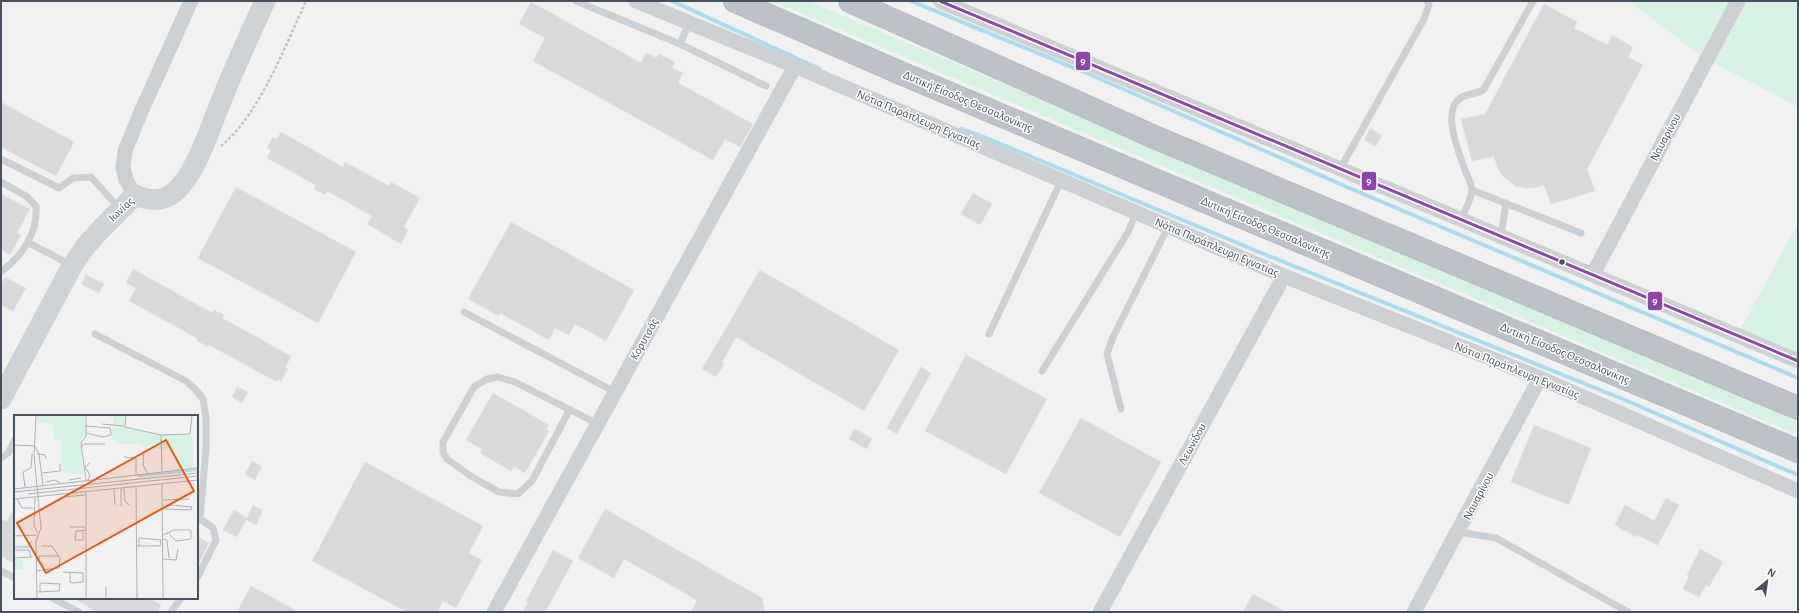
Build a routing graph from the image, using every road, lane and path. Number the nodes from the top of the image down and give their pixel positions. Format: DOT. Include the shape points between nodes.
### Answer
graph roads {
  1 [pos="191,1"];
  2 [pos="264,1"];
  3 [pos="306,1"];
  4 [pos="576,1"];
  5 [pos="636,1"];
  6 [pos="735,1"];
  7 [pos="850,1"];
  8 [pos="940,1"];
  9 [pos="1426,1"];
  10 [pos="1533,1"];
  11 [pos="1738,1"];
  12 [pos="689,23"];
  13 [pos="680,44"];
  14 [pos="795,66"];
  15 [pos="766,86"];
  16 [pos="219,148"];
  17 [pos="1,158"];
  18 [pos="1340,169"];
  19 [pos="1061,181"];
  20 [pos="1,182"];
  21 [pos="1472,190"];
  22 [pos="135,195"];
  23 [pos="1506,203"];
  24 [pos="120,210"];
  25 [pos="1136,213"];
  26 [pos="1461,220"];
  27 [pos="1168,227"];
  28 [pos="1581,233"];
  29 [pos="1500,236"];
  30 [pos="29,243"];
  31 [pos="72,266"];
  32 [pos="1,272"];
  33 [pos="1593,274"];
  34 [pos="1284,276"];
  35 [pos="464,312"];
  36 [pos="96,334"];
  37 [pos="989,334"];
  38 [pos="1798,361"];
  39 [pos="1042,371"];
  40 [pos="1540,378"];
  41 [pos="615,392"];
  42 [pos="1,399"];
  43 [pos="1798,408"];
  44 [pos="570,409"];
  45 [pos="1121,409"];
  46 [pos="598,424"];
  47 [pos="14,442"];
  48 [pos="1798,451"];
  49 [pos="1,458"];
  50 [pos="1798,491"];
  51 [pos="199,518"];
  52 [pos="1458,532"];
  53 [pos="1,571"];
  54 [pos="198,576"];
  55 [pos="14,578"];
  56 [pos="54,599"];
  57 [pos="180,599"];
  58 [pos="79,612"];
  59 [pos="171,612"];
  60 [pos="494,612"];
  61 [pos="1100,612"];
  62 [pos="1415,612"];
  63 [pos="1628,612"];
  1 -- 22 [label="street" via="125,151 126,180"];
  2 -- 22 [label="street, Ιωνίας" via="200,153 186,178 178,189 159,200 149,200"];
  3 -- 16 [label="path" via="264,90 248,115"];
  4 -- 13 [label="lane"];
  5 -- 12 [label="street, Νότια Παράπλευρη Εγνατίας"];
  6 -- 48 [label="highway, Δυτική Είσοδος Θεσσαλονίκης"];
  7 -- 43 [label="highway" via="1152,136"];
  8 -- 18 [label="street"];
  9 -- 18 [label="lane" via="1429,6 1424,19"];
  10 -- 21 [label="lane" via="1484,89 1459,99 1453,108 1451,117 1457,146"];
  11 -- 33 [label="street, Ναυαρίνου"];
  12 -- 13 [label="lane"];
  12 -- 14 [label="street, Νότια Παράπλευρη Εγνατίας"];
  13 -- 15 [label="lane"];
  14 -- 19 [label="street, Νότια Παράπλευρη Εγνατίας"];
  14 -- 41 [label="street, Κορυτσάς"];
  17 -- 24 [label="lane" via="59,188 73,178 91,177"];
  18 -- 26 [label="street"];
  19 -- 25 [label="street, Νότια Παράπλευρη Εγνατίας"];
  19 -- 37 [label="lane"];
  20 -- 30 [label="lane" via="26,196 36,206 37,218"];
  21 -- 23 [label="lane"];
  21 -- 26 [label="lane"];
  22 -- 24 [label="street, Ιωνίας"];
  23 -- 28 [label="lane"];
  23 -- 29 [label="lane"];
  24 -- 31 [label="street, Ιωνίας" via="85,247"];
  25 -- 27 [label="street, Νότια Παράπλευρη Εγνατίας"];
  25 -- 39 [label="lane" via="1128,232"];
  26 -- 29 [label="street"];
  27 -- 34 [label="street, Νότια Παράπλευρη Εγνατίας"];
  27 -- 45 [label="lane" via="1107,354"];
  29 -- 33 [label="street"];
  30 -- 31 [label="lane"];
  30 -- 32 [label="lane"];
  31 -- 42 [label="street, Ιωνίας"];
  33 -- 38 [label="street"];
  34 -- 40 [label="street, Νότια Παράπλευρη Εγνατίας"];
  34 -- 61 [label="street, Λεωνίδου"];
  35 -- 41 [label="lane"];
  36 -- 51 [label="lane" via="186,381 203,399 206,448"];
  40 -- 50 [label="street, Νότια Παράπλευρη Εγνατίας"];
  40 -- 52 [label="street, Ναυαρίνου"];
  41 -- 46 [label="street, Κορυτσάς"];
  44 -- 44 [label="lane" via="532,481 518,494 499,492 472,477 447,459 443,452 443,442 474,387 487,379 498,377 516,382"];
  44 -- 46 [label="lane"];
  46 -- 60 [label="street, Κορυτσάς"];
  47 -- 49 [label="lane" via="8,453"];
  51 -- 54 [label="lane" via="214,528 216,540"];
  52 -- 62 [label="street, Ναυαρίνου"];
  52 -- 63 [label="lane" via="1496,538"];
  53 -- 55 [label="lane"];
  56 -- 58 [label="lane"];
  57 -- 59 [label="lane"];
}
